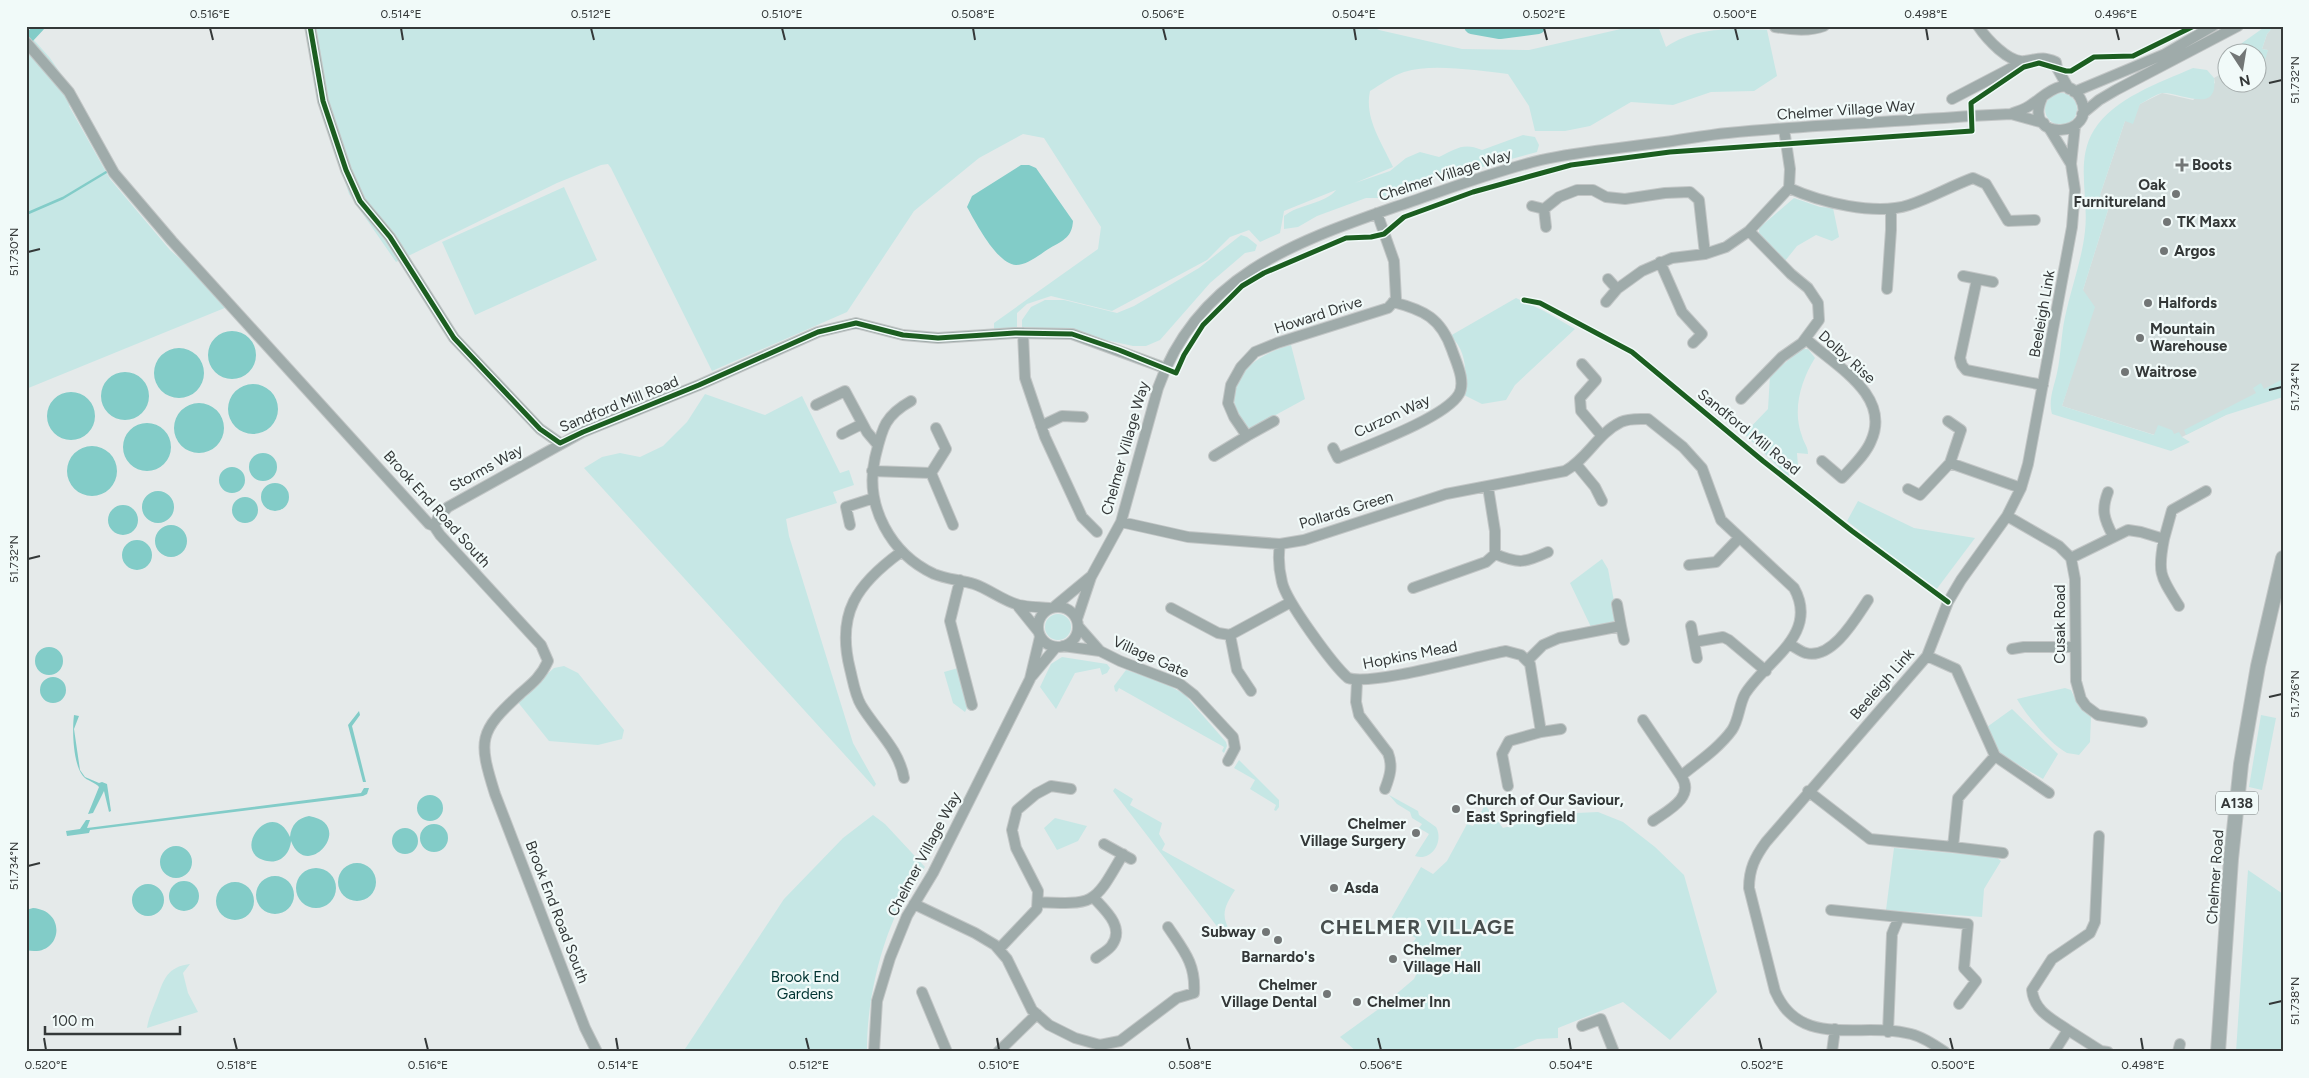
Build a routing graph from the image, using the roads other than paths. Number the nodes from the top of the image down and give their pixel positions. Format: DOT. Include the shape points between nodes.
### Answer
graph roads {
  1 [pos="310,26"];
  2 [pos="1824,26"];
  3 [pos="1978,26"];
  4 [pos="2213,26"];
  5 [pos="2238,26"];
  6 [pos="1775,27"];
  7 [pos="28,44"];
  8 [pos="2023,62"];
  9 [pos="2057,68"];
  10 [pos="2071,90"];
  11 [pos="2044,95"];
  12 [pos="1952,99"];
  13 [pos="2011,114"];
  14 [pos="2082,114"];
  15 [pos="2046,125"];
  16 [pos="2075,126"];
  17 [pos="1784,129"];
  18 [pos="2071,164"];
  19 [pos="1789,188"];
  20 [pos="1532,206"];
  21 [pos="1544,209"];
  22 [pos="1890,209"];
  23 [pos="1377,213"];
  24 [pos="2035,220"];
  25 [pos="1546,227"];
  26 [pos="1748,231"];
  27 [pos="1705,254"];
  28 [pos="1660,262"];
  29 [pos="1963,276"];
  30 [pos="1608,279"];
  31 [pos="1976,279"];
  32 [pos="1993,282"];
  33 [pos="1617,289"];
  34 [pos="1888,289"];
  35 [pos="1393,302"];
  36 [pos="1606,302"];
  37 [pos="1023,333"];
  38 [pos="1806,339"];
  39 [pos="1693,342"];
  40 [pos="1582,364"];
  41 [pos="1165,368"];
  42 [pos="2043,385"];
  43 [pos="911,400"];
  44 [pos="1741,400"];
  45 [pos="816,405"];
  46 [pos="1083,417"];
  47 [pos="1274,422"];
  48 [pos="1948,422"];
  49 [pos="862,424"];
  50 [pos="1041,426"];
  51 [pos="936,428"];
  52 [pos="842,434"];
  53 [pos="1247,436"];
  54 [pos="1602,436"];
  55 [pos="560,444"];
  56 [pos="878,445"];
  57 [pos="1333,448"];
  58 [pos="1214,456"];
  59 [pos="1822,461"];
  60 [pos="1950,463"];
  61 [pos="1576,464"];
  62 [pos="872,471"];
  63 [pos="931,473"];
  64 [pos="1488,487"];
  65 [pos="2021,488"];
  66 [pos="1908,489"];
  67 [pos="2206,491"];
  68 [pos="2108,492"];
  69 [pos="874,498"];
  70 [pos="1602,501"];
  71 [pos="2007,516"];
  72 [pos="1120,522"];
  73 [pos="953,525"];
  74 [pos="434,526"];
  75 [pos="850,526"];
  76 [pos="1097,532"];
  77 [pos="2113,536"];
  78 [pos="1739,538"];
  79 [pos="2164,539"];
  80 [pos="1280,544"];
  81 [pos="901,552"];
  82 [pos="1548,552"];
  83 [pos="1495,554"];
  84 [pos="2071,558"];
  85 [pos="2283,558"];
  86 [pos="1689,565"];
  87 [pos="1091,576"];
  88 [pos="960,580"];
  89 [pos="1413,588"];
  90 [pos="1868,600"];
  91 [pos="1291,602"];
  92 [pos="1617,604"];
  93 [pos="1017,605"];
  94 [pos="2179,606"];
  95 [pos="1052,607"];
  96 [pos="1171,608"];
  97 [pos="1078,623"];
  98 [pos="1621,626"];
  99 [pos="1691,626"];
  100 [pos="1039,634"];
  101 [pos="1230,635"];
  102 [pos="1624,640"];
  103 [pos="1694,642"];
  104 [pos="1790,644"];
  105 [pos="1060,647"];
  106 [pos="2075,647"];
  107 [pos="2012,649"];
  108 [pos="1100,651"];
  109 [pos="1926,656"];
  110 [pos="1697,658"];
  111 [pos="1527,661"];
  112 [pos="1766,671"];
  113 [pos="1030,679"];
  114 [pos="1357,681"];
  115 [pos="1251,691"];
  116 [pos="972,704"];
  117 [pos="1643,720"];
  118 [pos="2142,722"];
  119 [pos="1561,729"];
  120 [pos="1541,732"];
  121 [pos="1995,756"];
  122 [pos="1228,761"];
  123 [pos="1681,776"];
  124 [pos="904,778"];
  125 [pos="1508,786"];
  126 [pos="1071,789"];
  127 [pos="1386,789"];
  128 [pos="1808,791"];
  129 [pos="2049,793"];
  130 [pos="1653,821"];
  131 [pos="2099,836"];
  132 [pos="1104,844"];
  133 [pos="1953,847"];
  134 [pos="2004,852"];
  135 [pos="1093,898"];
  136 [pos="1038,902"];
  137 [pos="914,904"];
  138 [pos="1831,910"];
  139 [pos="1899,917"];
  140 [pos="1168,927"];
  141 [pos="999,949"];
  142 [pos="1096,958"];
  143 [pos="922,992"];
  144 [pos="1960,1004"];
  145 [pos="1037,1014"];
  146 [pos="1582,1026"];
  147 [pos="1835,1030"];
  148 [pos="2068,1030"];
  149 [pos="1888,1032"];
  150 [pos="1107,1048"];
  151 [pos="597,1052"];
  152 [pos="874,1052"];
  153 [pos="947,1052"];
  154 [pos="998,1052"];
  155 [pos="1614,1052"];
  156 [pos="1832,1052"];
  157 [pos="1945,1052"];
  158 [pos="2054,1052"];
  159 [pos="2108,1052"];
  160 [pos="2218,1052"];
  1 -- 55 [label="street, Sandford Mill Road" via="323,101 360,201 390,238 454,338 540,429"];
  2 -- 6 [label="street" via="1815,29"];
  3 -- 8 [label="street" via="2000,50"];
  4 -- 10 [label="street, Chelmer Village Way" via="2165,54"];
  5 -- 14 [label="street" via="2104,97"];
  7 -- 74 [label="street, Brook End Road South" via="69,92 114,173 172,241"];
  8 -- 9 [label="street" via="2039,57 2056,62"];
  8 -- 12 [label="street"];
  9 -- 10 [label="street"];
  9 -- 11 [label="street"];
  10 -- 11 [label="street, Chelmer Village Way" via="2056,87"];
  10 -- 14 [label="street" via="2081,101"];
  11 -- 13 [label="street, Chelmer Village Way" via="2031,106"];
  11 -- 15 [label="street" via="2038,110"];
  13 -- 15 [label="street, Chelmer Village Way"];
  13 -- 17 [label="street, Chelmer Village Way"];
  14 -- 16 [label="street"];
  15 -- 16 [label="street, Chelmer Village Way" via="2062,131"];
  15 -- 18 [label="street, Beeleigh Link"];
  16 -- 18 [label="street, Beeleigh Link"];
  17 -- 19 [label="street" via="1790,168"];
  17 -- 23 [label="street, Chelmer Village Way" via="1727,133 1571,154 1474,180"];
  18 -- 42 [label="street, Beeleigh Link" via="2075,190 2072,228"];
  19 -- 22 [label="street" via="1837,204"];
  19 -- 26 [label="street"];
  20 -- 21 [label="street"];
  21 -- 25 [label="street"];
  21 -- 27 [label="street" via="1559,197 1577,190 1593,190 1606,197 1625,199 1690,192 1699,200"];
  22 -- 24 [label="street" via="1909,205 1973,178 1986,184 2008,221"];
  22 -- 34 [label="street" via="1892,230"];
  23 -- 35 [label="street" via="1394,261 1396,299"];
  23 -- 41 [label="street, Chelmer Village Way" via="1287,248 1244,273 1210,302 1182,335"];
  26 -- 27 [label="street" via="1726,246"];
  26 -- 38 [label="street" via="1808,288 1818,303 1819,320"];
  27 -- 28 [label="street"];
  28 -- 33 [label="street"];
  28 -- 39 [label="street" via="1682,312 1702,334"];
  29 -- 31 [label="street"];
  30 -- 33 [label="street"];
  31 -- 32 [label="street"];
  31 -- 42 [label="street" via="1960,358 1962,365 1966,370"];
  33 -- 36 [label="street"];
  35 -- 53 [label="street, Howard Drive" via="1388,308 1255,352 1240,367 1231,385 1228,403"];
  35 -- 57 [label="street, Curzon Way" via="1432,317 1444,331 1461,376 1460,392 1434,416 1338,458"];
  37 -- 41 [label="street, Sandford Mill Road" via="1072,334"];
  37 -- 50 [label="street" via="1025,378"];
  37 -- 55 [label="street, Sandford Mill Road" via="938,338 903,335 856,323 837,326"];
  38 -- 44 [label="street" via="1782,357"];
  38 -- 59 [label="street, Dolby Rise" via="1866,392 1875,406 1877,423 1871,442 1842,478"];
  40 -- 54 [label="street" via="1596,380 1580,398 1581,411"];
  41 -- 72 [label="street, Chelmer Village Way"];
  42 -- 65 [label="street, Beeleigh Link"];
  43 -- 56 [label="street" via="895,410 885,422"];
  45 -- 49 [label="street" via="845,391"];
  46 -- 50 [label="street" via="1062,416"];
  47 -- 53 [label="street"];
  48 -- 60 [label="street" via="1960,430"];
  49 -- 52 [label="street"];
  49 -- 56 [label="street"];
  50 -- 76 [label="street" via="1082,517"];
  51 -- 63 [label="street" via="946,450"];
  53 -- 58 [label="street"];
  54 -- 61 [label="street, Pollards Green"];
  54 -- 78 [label="street, Pollards Green" via="1621,422 1632,419 1648,419 1661,428 1702,468 1720,520"];
  55 -- 74 [label="street, Storms Way" via="448,507"];
  56 -- 62 [label="street"];
  60 -- 65 [label="street"];
  60 -- 66 [label="street" via="1920,494"];
  61 -- 64 [label="street, Pollards Green" via="1555,474"];
  61 -- 70 [label="street"];
  62 -- 63 [label="street"];
  62 -- 69 [label="street"];
  63 -- 73 [label="street"];
  64 -- 80 [label="street, Pollards Green" via="1446,494 1304,540"];
  64 -- 83 [label="street"];
  65 -- 71 [label="street, Beeleigh Link"];
  67 -- 79 [label="street" via="2172,510"];
  68 -- 77 [label="street" via="2102,515"];
  69 -- 75 [label="street" via="846,507"];
  69 -- 81 [label="street" via="880,518"];
  71 -- 84 [label="street" via="2059,546"];
  71 -- 109 [label="street, Beeleigh Link" via="1948,602"];
  72 -- 80 [label="street, Pollards Green" via="1188,537"];
  72 -- 87 [label="street, Chelmer Village Way"];
  74 -- 151 [label="street, Brook End Road South" via="444,541 540,645 548,661 541,676 492,723 484,736 484,760 585,1028"];
  77 -- 79 [label="street" via="2128,530"];
  77 -- 84 [label="street"];
  78 -- 86 [label="street" via="1716,562"];
  78 -- 104 [label="street, Pollards Green" via="1794,588 1800,599 1800,617"];
  79 -- 94 [label="street" via="2160,571"];
  80 -- 91 [label="street, Hopkins Mead" via="1278,556 1282,584"];
  81 -- 88 [label="street" via="936,575"];
  81 -- 124 [label="street" via="869,578 855,597 844,641 860,704 899,760"];
  82 -- 83 [label="street" via="1529,561 1516,562"];
  83 -- 89 [label="street" via="1486,562"];
  84 -- 106 [label="street, Cusak Road" via="2075,579"];
  85 -- 160 [label="main road, Chelmer Road / A138" via="2258,666 2241,764"];
  87 -- 95 [label="street, Chelmer Village Way"];
  87 -- 97 [label="street, Chelmer Village Way"];
  88 -- 93 [label="street"];
  88 -- 116 [label="street" via="950,622"];
  90 -- 104 [label="street" via="1850,627 1831,647 1818,654 1806,653"];
  91 -- 101 [label="street"];
  91 -- 114 [label="street, Hopkins Mead" via="1343,673"];
  92 -- 98 [label="street"];
  93 -- 95 [label="street"];
  93 -- 100 [label="street"];
  95 -- 97 [label="street" via="1068,609"];
  95 -- 100 [label="street, Chelmer Village Way" via="1039,618"];
  96 -- 101 [label="street" via="1218,633"];
  97 -- 105 [label="street, Chelmer Village Way" via="1074,639"];
  97 -- 108 [label="street, Village Gate"];
  98 -- 102 [label="street"];
  98 -- 111 [label="street" via="1559,638 1543,645"];
  99 -- 103 [label="street"];
  100 -- 105 [label="street" via="1050,646"];
  100 -- 113 [label="street, Chelmer Village Way"];
  101 -- 115 [label="street" via="1237,670"];
  103 -- 110 [label="street"];
  103 -- 112 [label="street" via="1723,637"];
  104 -- 112 [label="street, Pollards Green"];
  105 -- 108 [label="street, Village Gate"];
  105 -- 113 [label="street, Chelmer Village Way"];
  106 -- 107 [label="street" via="2024,646"];
  106 -- 118 [label="street, Cusak Road" via="2078,691 2086,706 2098,715"];
  108 -- 122 [label="street, Village Gate" via="1173,680 1194,695 1233,737 1235,748"];
  109 -- 121 [label="street" via="1956,669"];
  109 -- 128 [label="street, Beeleigh Link"];
  111 -- 114 [label="street, Hopkins Mead" via="1521,655 1506,651"];
  111 -- 120 [label="street"];
  112 -- 123 [label="street, Pollards Green" via="1745,694 1733,729"];
  113 -- 137 [label="street, Chelmer Village Way" via="933,873"];
  114 -- 127 [label="street" via="1359,715 1390,760"];
  117 -- 123 [label="street"];
  119 -- 120 [label="street"];
  120 -- 125 [label="street" via="1509,741 1502,754"];
  121 -- 129 [label="street"];
  121 -- 133 [label="street" via="1958,798"];
  123 -- 130 [label="street" via="1686,787 1682,798"];
  126 -- 136 [label="street" via="1051,786 1017,810 1012,830 1016,848 1038,891"];
  128 -- 133 [label="street" via="1870,839"];
  128 -- 147 [label="street, Beeleigh Link" via="1757,854 1751,867 1749,888 1774,991 1781,1007 1811,1027"];
  131 -- 148 [label="street" via="2095,922 2085,937 2052,959 2032,990 2033,1001 2042,1013"];
  132 -- 135 [label="street" via="1127,857"];
  133 -- 134 [label="street"];
  135 -- 136 [label="street" via="1083,903"];
  135 -- 142 [label="street" via="1114,922 1116,934 1112,946"];
  136 -- 141 [label="street" via="1037,909"];
  137 -- 141 [label="street" via="975,933"];
  137 -- 152 [label="street, Chelmer Village Way" via="883,978 877,1001"];
  138 -- 139 [label="street"];
  139 -- 144 [label="street" via="1968,924 1964,968 1976,981"];
  139 -- 149 [label="street" via="1892,934"];
  140 -- 150 [label="street" via="1191,961 1194,993 1177,998"];
  141 -- 145 [label="street"];
  143 -- 153 [label="street"];
  145 -- 150 [label="street" via="1049,1025 1075,1038"];
  145 -- 154 [label="street"];
  146 -- 155 [label="street" via="1601,1020"];
  147 -- 149 [label="street, Beeleigh Link"];
  147 -- 156 [label="street"];
  148 -- 158 [label="street"];
  148 -- 159 [label="street"];
  149 -- 157 [label="street, Beeleigh Link" via="1911,1034"];
}
